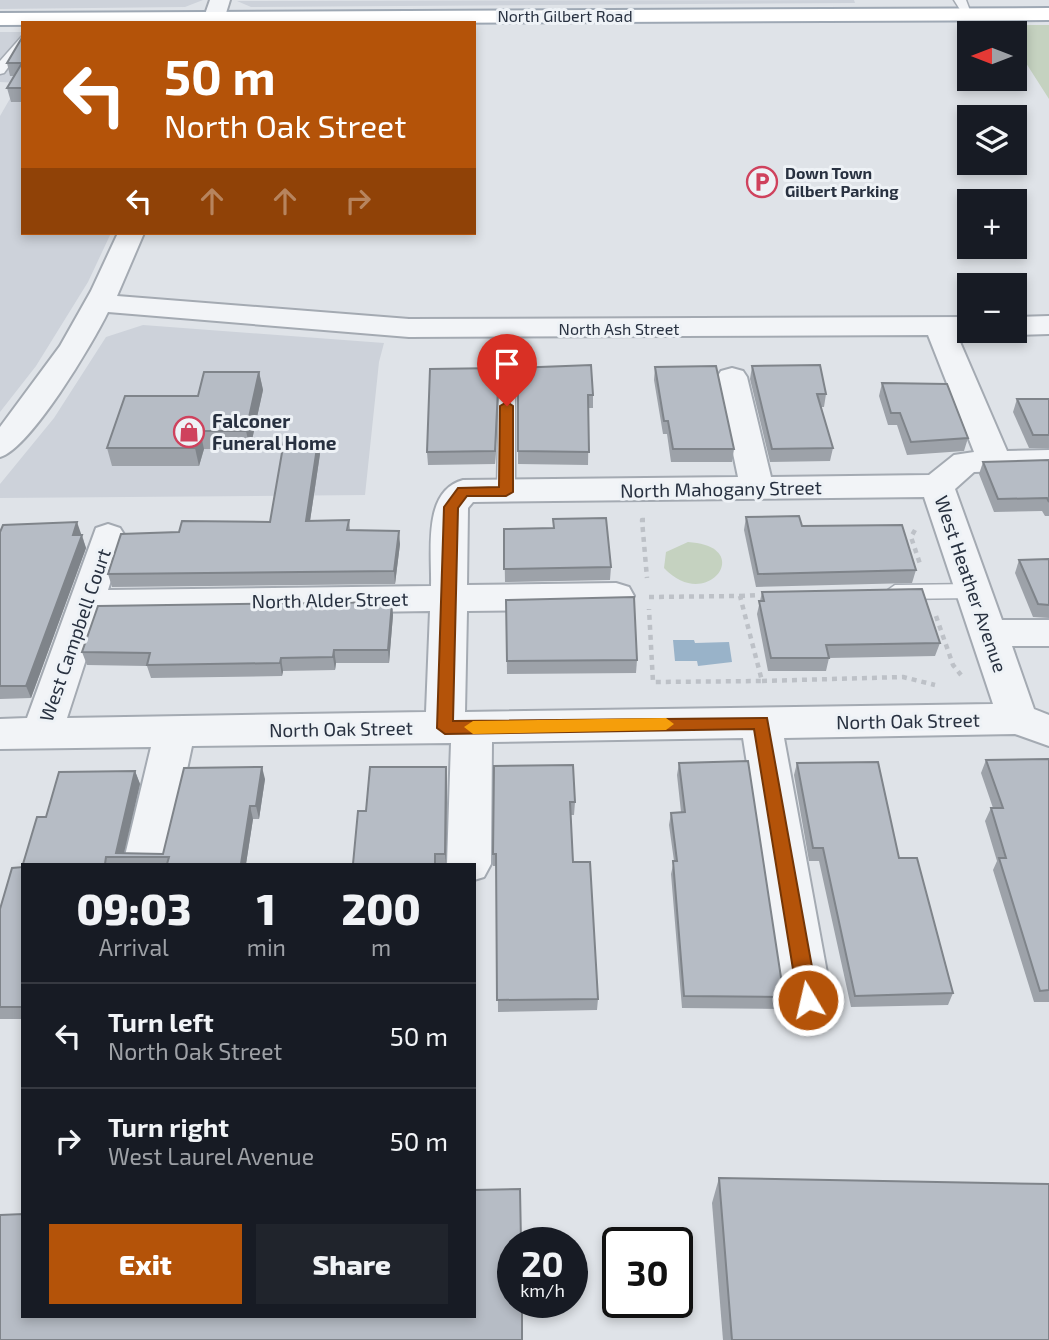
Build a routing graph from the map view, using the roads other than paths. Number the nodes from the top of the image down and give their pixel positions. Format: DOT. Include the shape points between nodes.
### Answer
graph roads {
  1 [pos="964,7"];
  2 [pos="1048,13"];
  3 [pos="215,14"];
  4 [pos="0,19"];
  5 [pos="33,21"];
  6 [pos="21,41"];
  7 [pos="0,70"];
  8 [pos="130,235"];
  9 [pos="101,303"];
  10 [pos="939,326"];
  11 [pos="957,326"];
  12 [pos="1027,326"];
  13 [pos="1049,326"];
  14 [pos="732,377"];
  15 [pos="507,384"];
  16 [pos="0,447"];
  17 [pos="1049,460"];
  18 [pos="980,461"];
  19 [pos="937,486"];
  20 [pos="757,488"];
  21 [pos="506,492"];
  22 [pos="108,536"];
  23 [pos="974,591"];
  24 [pos="876,592"];
  25 [pos="632,596"];
  26 [pos="448,598"];
  27 [pos="86,603"];
  28 [pos="1049,633"];
  29 [pos="988,634"];
  30 [pos="761,723"];
  31 [pos="1033,725"];
  32 [pos="458,727"];
  33 [pos="175,732"];
  34 [pos="0,734"];
  35 [pos="42,734"];
  36 [pos="145,863"];
  37 [pos="469,863"];
  38 [pos="808,1000"];
  1 -- 2 [label="main road, North Gilbert Road"];
  1 -- 3 [label="main road, North Gilbert Road"];
  3 -- 5 [label="main road, North Gilbert Road"];
  4 -- 5 [label="main road, North Gilbert Road"];
  6 -- 7 [label="lane"];
  8 -- 9 [label="street"];
  9 -- 10 [label="street, North Ash Street" via="409,328"];
  9 -- 16 [label="street" via="53,379"];
  10 -- 11 [label="street, North Ash Street"];
  10 -- 18 [label="street"];
  12 -- 13 [label="street"];
  14 -- 20 [label="street"];
  15 -- 21 [label="lane"];
  17 -- 18 [label="street"];
  18 -- 19 [label="street, West Heather Avenue"];
  19 -- 20 [label="street, North Mahogany Street"];
  19 -- 23 [label="street, West Heather Avenue"];
  20 -- 21 [label="street, North Mahogany Street"];
  21 -- 26 [label="street, North Mahogany Street" via="463,491 451,507"];
  22 -- 27 [label="street, West Campbell Court"];
  23 -- 24 [label="lane"];
  23 -- 29 [label="street, West Heather Avenue"];
  25 -- 26 [label="street, North Alder Street"];
  26 -- 27 [label="street, North Alder Street"];
  26 -- 32 [label="street"];
  27 -- 35 [label="street, West Campbell Court"];
  28 -- 29 [label="street"];
  29 -- 31 [label="street, West Heather Avenue"];
  30 -- 31 [label="street, North Oak Street"];
  30 -- 32 [label="street, North Oak Street"];
  30 -- 38 [label="street"];
  32 -- 33 [label="street, North Oak Street"];
  32 -- 37 [label="street"];
  33 -- 35 [label="street, North Oak Street"];
  33 -- 36 [label="street"];
  34 -- 35 [label="street, North Oak Street"];
}
